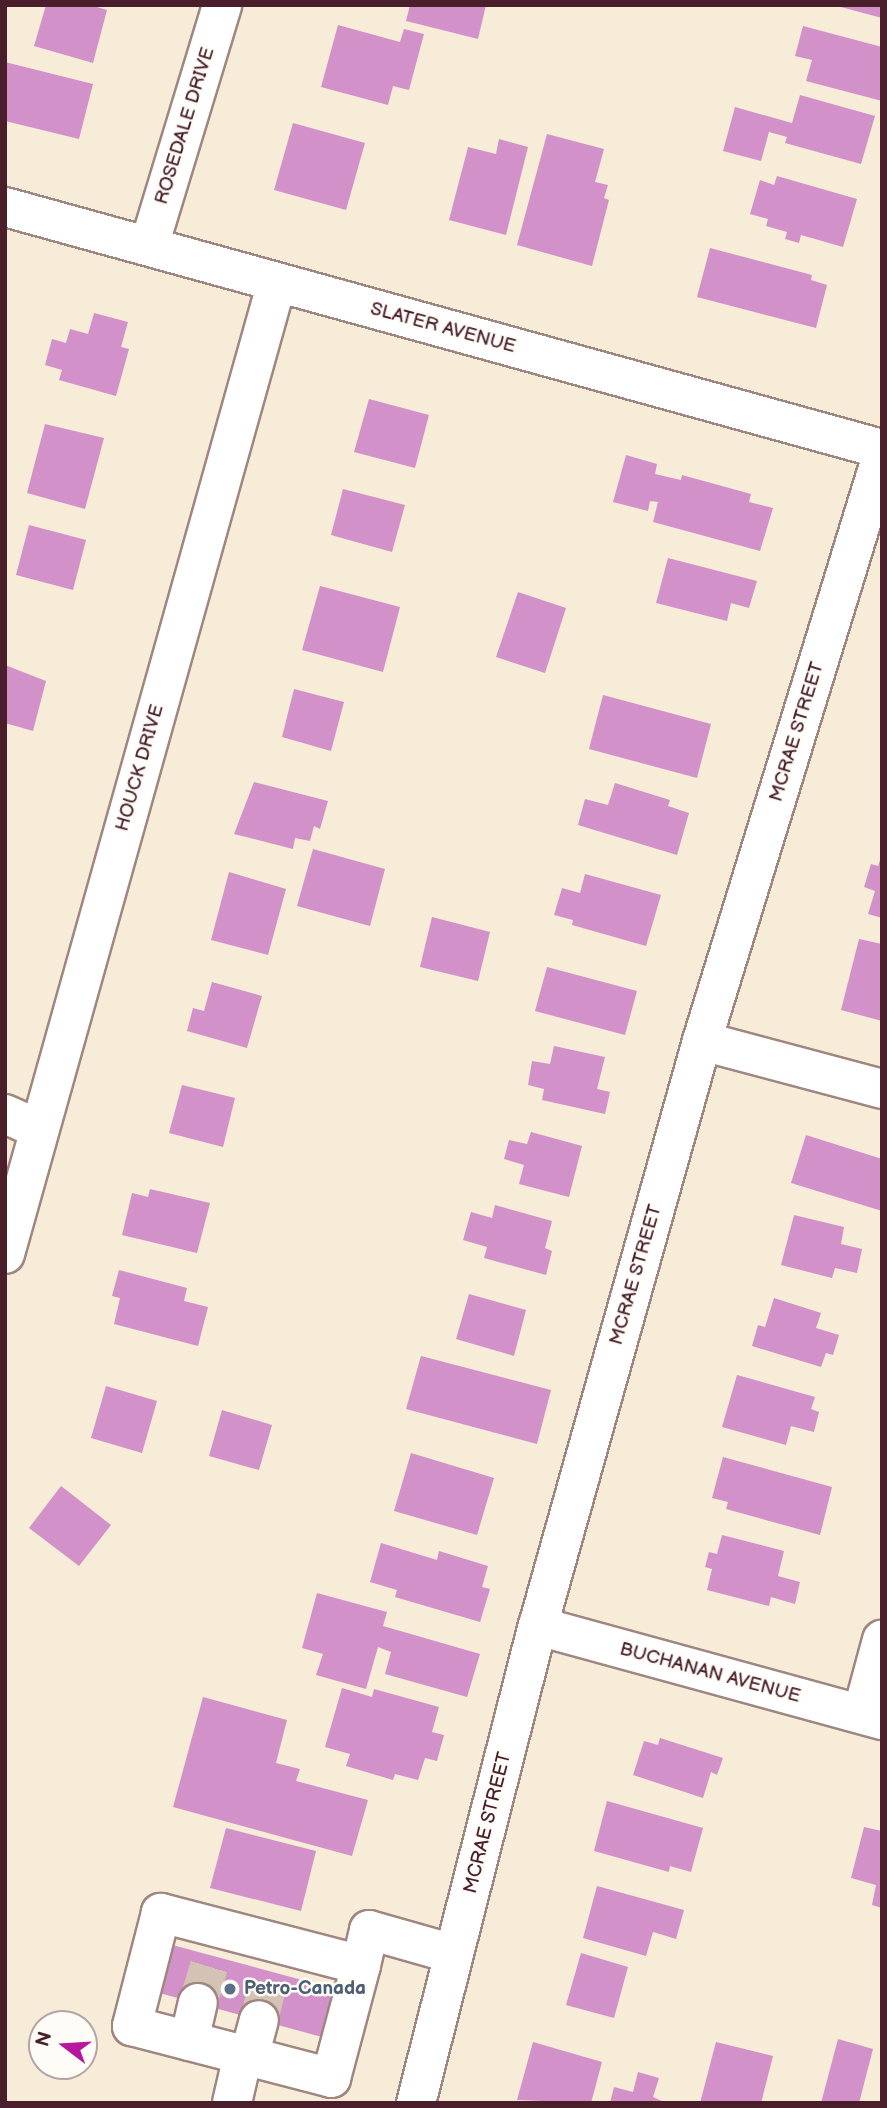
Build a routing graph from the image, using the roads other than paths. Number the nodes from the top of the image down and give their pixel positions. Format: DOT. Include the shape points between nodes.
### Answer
graph roads {
  1 [pos="222,5"];
  2 [pos="5,207"];
  3 [pos="149,246"];
  4 [pos="277,282"];
  5 [pos="882,449"];
  6 [pos="882,456"];
  7 [pos="702,1041"];
  8 [pos="882,1088"];
  9 [pos="22,1121"];
  10 [pos="5,1254"];
  11 [pos="538,1626"];
  12 [pos="882,1640"];
  13 [pos="872,1717"];
  14 [pos="454,1954"];
  15 [pos="361,1965"];
  16 [pos="198,2003"];
  17 [pos="259,2020"];
  18 [pos="189,2041"];
  19 [pos="246,2056"];
  20 [pos="232,2103"];
  21 [pos="416,2103"];
  1 -- 3 [label="street, ROSEDALE DRIVE"];
  2 -- 3 [label="street, SLATER AVENUE"];
  3 -- 4 [label="street, SLATER AVENUE"];
  4 -- 5 [label="street, SLATER AVENUE"];
  4 -- 9 [label="street, HOUCK DRIVE"];
  6 -- 7 [label="street, MCRAE STREET"];
  7 -- 8 [label="street"];
  7 -- 11 [label="street, MCRAE STREET"];
  9 -- 10 [label="street, HOUCK DRIVE"];
  11 -- 13 [label="street, BUCHANAN AVENUE"];
  11 -- 14 [label="street, MCRAE STREET"];
  12 -- 13 [label="street"];
  14 -- 15 [label="street" via="369,1930"];
  14 -- 21 [label="street, MCRAE STREET"];
  15 -- 18 [label="street" via="276,1958 216,1942 161,1913 132,2026"];
  15 -- 19 [label="street" via="331,2078"];
  16 -- 18 [label="street"];
  17 -- 19 [label="street"];
  18 -- 19 [label="street"];
  19 -- 20 [label="street"];
}
